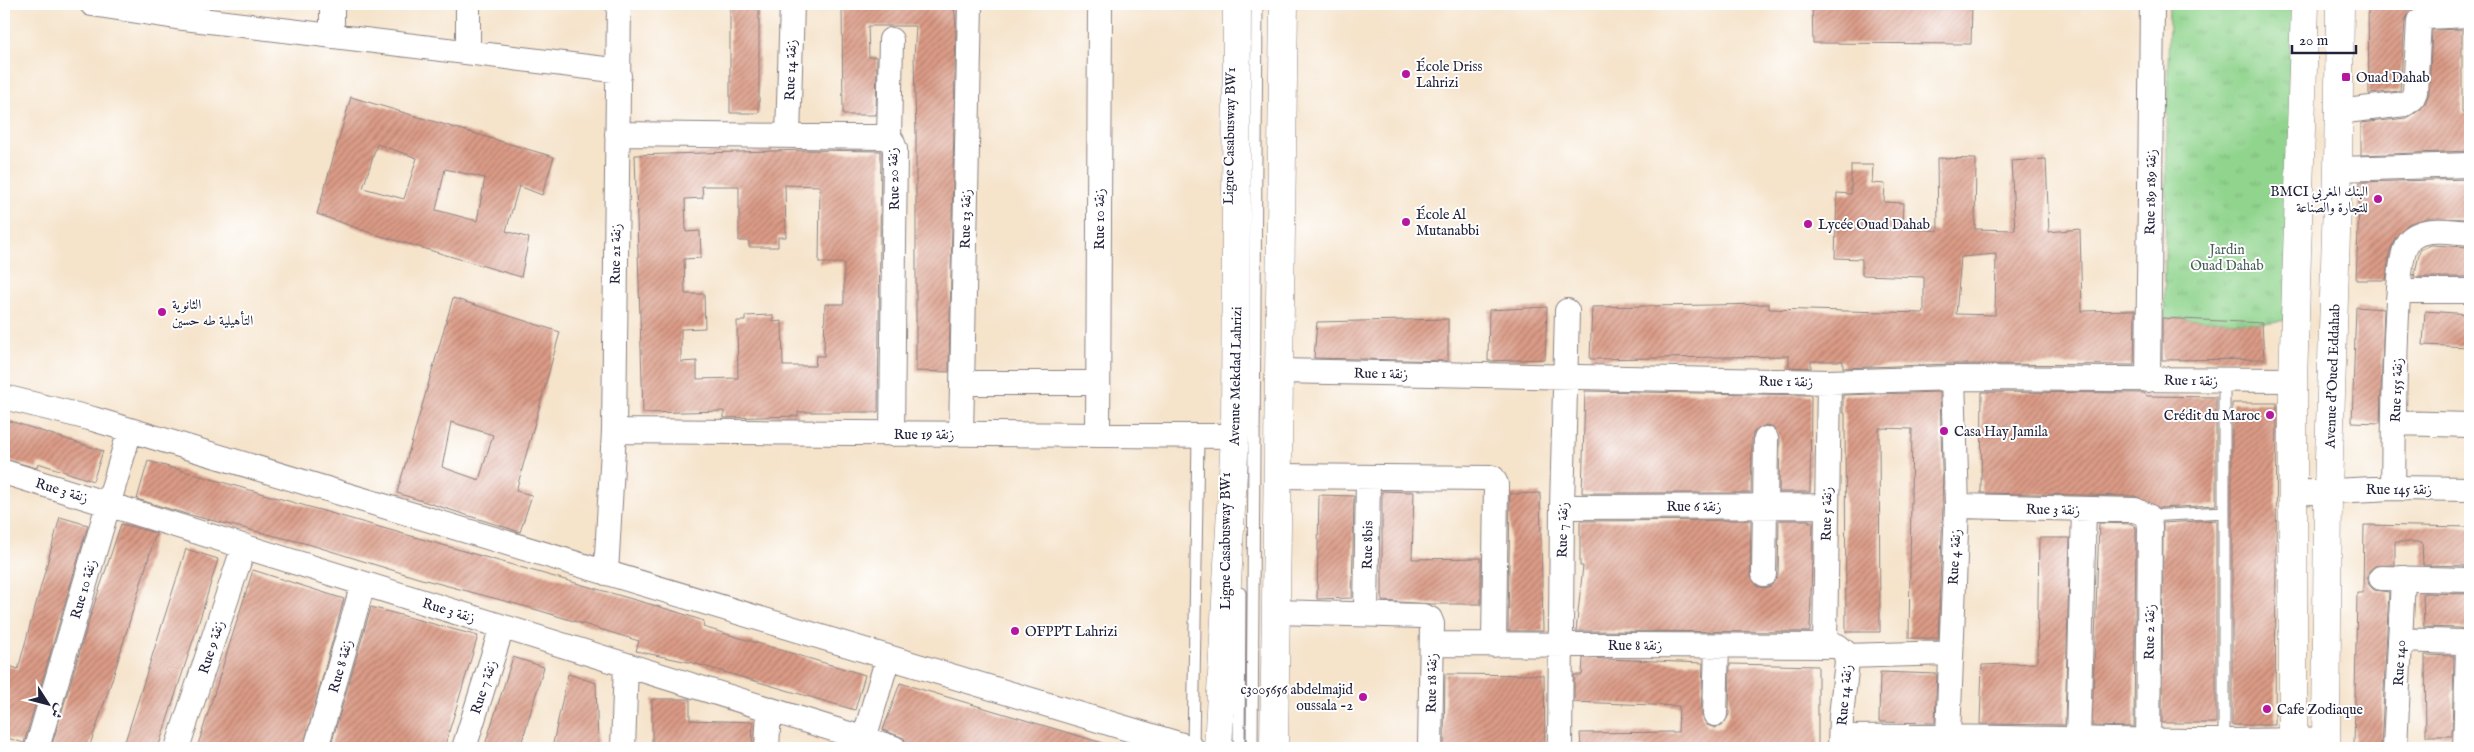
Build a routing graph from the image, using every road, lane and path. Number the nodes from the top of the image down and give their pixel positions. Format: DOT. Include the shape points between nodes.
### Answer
graph roads {
  1 [pos="92,4"];
  2 [pos="332,4"];
  3 [pos="468,4"];
  4 [pos="619,4"];
  5 [pos="792,4"];
  6 [pos="970,4"];
  7 [pos="1100,4"];
  8 [pos="1237,4"];
  9 [pos="1246,4"];
  10 [pos="1257,4"];
  11 [pos="1284,4"];
  12 [pos="2152,4"];
  13 [pos="2305,4"];
  14 [pos="2340,4"];
  15 [pos="176,10"];
  16 [pos="2470,15"];
  17 [pos="332,36"];
  18 [pos="891,40"];
  19 [pos="468,52"];
  20 [pos="619,76"];
  21 [pos="2338,112"];
  22 [pos="617,134"];
  23 [pos="788,136"];
  24 [pos="889,138"];
  25 [pos="2470,165"];
  26 [pos="2338,169"];
  27 [pos="2470,233"];
  28 [pos="2399,291"];
  29 [pos="2470,291"];
  30 [pos="1567,311"];
  31 [pos="1278,372"];
  32 [pos="1564,376"];
  33 [pos="1953,378"];
  34 [pos="2148,380"];
  35 [pos="2294,380"];
  36 [pos="2224,381"];
  37 [pos="1829,382"];
  38 [pos="962,383"];
  39 [pos="1098,383"];
  40 [pos="4,397"];
  41 [pos="2395,422"];
  42 [pos="2470,425"];
  43 [pos="130,430"];
  44 [pos="614,431"];
  45 [pos="892,434"];
  46 [pos="961,434"];
  47 [pos="1098,435"];
  48 [pos="1198,436"];
  49 [pos="1235,436"];
  50 [pos="1766,439"];
  51 [pos="4,472"];
  52 [pos="1276,476"];
  53 [pos="1368,477"];
  54 [pos="2393,488"];
  55 [pos="2470,489"];
  56 [pos="2328,490"];
  57 [pos="2293,493"];
  58 [pos="108,504"];
  59 [pos="1765,506"];
  60 [pos="1826,506"];
  61 [pos="1957,506"];
  62 [pos="1562,507"];
  63 [pos="2084,510"];
  64 [pos="2224,512"];
  65 [pos="2148,516"];
  66 [pos="244,546"];
  67 [pos="606,573"];
  68 [pos="1764,574"];
  69 [pos="2470,580"];
  70 [pos="363,584"];
  71 [pos="1275,612"];
  72 [pos="1366,614"];
  73 [pos="502,627"];
  74 [pos="2400,640"];
  75 [pos="1432,644"];
  76 [pos="1494,645"];
  77 [pos="1560,645"];
  78 [pos="1717,646"];
  79 [pos="1836,649"];
  80 [pos="1950,653"];
  81 [pos="888,657"];
  82 [pos="626,665"];
  83 [pos="769,710"];
  84 [pos="1715,714"];
  85 [pos="1948,736"];
  86 [pos="1126,738"];
  87 [pos="864,739"];
  88 [pos="2078,739"];
  89 [pos="1922,742"];
  90 [pos="1840,743"];
  91 [pos="2148,744"];
  92 [pos="2293,744"];
  93 [pos="2326,744"];
  94 [pos="2224,745"];
  95 [pos="37,748"];
  96 [pos="177,748"];
  97 [pos="316,748"];
  98 [pos="464,748"];
  99 [pos="623,748"];
  100 [pos="767,748"];
  101 [pos="894,748"];
  102 [pos="1193,748"];
  103 [pos="1218,748"];
  104 [pos="1238,748"];
  105 [pos="1252,748"];
  106 [pos="1274,748"];
  107 [pos="1430,748"];
  108 [pos="1560,748"];
  109 [pos="2395,748"];
  110 [pos="2411,748"];
  111 [pos="2465,748"];
  1 -- 15 [label="street"];
  2 -- 17 [label="street"];
  3 -- 19 [label="street"];
  4 -- 20 [label="street, Rue 21 زنقة"];
  5 -- 23 [label="street, Rue 14 زنقة"];
  6 -- 38 [label="street, Rue 13 زنقة"];
  7 -- 39 [label="street, Rue 10 زنقة"];
  8 -- 49 [label="main road, Avenue Mekdad Lahrizi"];
  9 -- 104 [label="lane, Ligne Casabusway BW1"];
  10 -- 105 [label="lane, Ligne Casabusway BW1"];
  11 -- 31 [label="main road"];
  12 -- 34 [label="street, Rue 189 زنقة 189"];
  13 -- 35 [label="main road"];
  14 -- 21 [label="main road, Avenue d'Oued Eddahab"];
  15 -- 17 [label="street"];
  16 -- 21 [label="street" via="2425,17 2420,21 2415,92 2406,104"];
  17 -- 19 [label="street"];
  18 -- 24 [label="street"];
  19 -- 20 [label="street" via="613,70"];
  20 -- 22 [label="street, Rue 21 زنقة"];
  21 -- 26 [label="main road, Avenue d'Oued Eddahab"];
  22 -- 23 [label="street, Rue 20 زنقة"];
  22 -- 44 [label="street, Rue 21 زنقة"];
  23 -- 24 [label="street, Rue 20 زنقة"];
  24 -- 45 [label="street, Rue 20 زنقة" via="894,150"];
  25 -- 26 [label="street"];
  26 -- 56 [label="main road, Avenue d'Oued Eddahab"];
  27 -- 28 [label="street, Rue 155 زنقة" via="2418,234 2408,242 2402,255"];
  28 -- 29 [label="street"];
  28 -- 41 [label="street, Rue 155 زنقة"];
  30 -- 32 [label="street, Rue 7 زنقة"];
  31 -- 32 [label="street, Rue 1 زنقة"];
  31 -- 52 [label="main road"];
  32 -- 37 [label="street, Rue 1 زنقة"];
  32 -- 62 [label="street, Rue 7 زنقة"];
  33 -- 34 [label="street, Rue 1 زنقة"];
  33 -- 37 [label="street, Rue 1 زنقة"];
  33 -- 61 [label="street, Rue 4 زنقة"];
  34 -- 36 [label="street, Rue 1 زنقة"];
  35 -- 36 [label="street, Rue 1 زنقة"];
  35 -- 57 [label="main road"];
  36 -- 64 [label="lane"];
  37 -- 60 [label="street, Rue 5 زنقة"];
  38 -- 39 [label="street"];
  38 -- 46 [label="street, Rue 13 زنقة"];
  39 -- 47 [label="street, Rue 10 زنقة"];
  40 -- 43 [label="street"];
  41 -- 42 [label="street"];
  41 -- 54 [label="street, Rue 155 زنقة"];
  43 -- 58 [label="street, Rue 10 زنقة"];
  43 -- 67 [label="street"];
  44 -- 45 [label="street, Rue 19 زنقة"];
  44 -- 67 [label="street, Rue 21 زنقة"];
  45 -- 46 [label="street, Rue 19 زنقة"];
  46 -- 47 [label="street, Rue 19 زنقة"];
  47 -- 48 [label="street, Rue 19 زنقة"];
  48 -- 49 [label="street, Rue 19 زنقة"];
  48 -- 102 [label="lane"];
  49 -- 103 [label="main road, Avenue Mekdad Lahrizi"];
  50 -- 59 [label="street"];
  51 -- 58 [label="street, Rue 3 زنقة"];
  52 -- 53 [label="street"];
  52 -- 71 [label="main road"];
  53 -- 72 [label="street, Rue 8bis"];
  53 -- 76 [label="street" via="1490,477 1495,480"];
  54 -- 55 [label="street, Rue 145 زنقة"];
  54 -- 56 [label="street, Rue 145 زنقة"];
  56 -- 57 [label="street, Rue 145 زنقة"];
  56 -- 93 [label="main road, Avenue d'Oued Eddahab"];
  57 -- 92 [label="main road"];
  58 -- 66 [label="street, Rue 3 زنقة"];
  58 -- 95 [label="street, Rue 10 زنقة"];
  59 -- 60 [label="street, Rue 6 زنقة"];
  59 -- 62 [label="street, Rue 6 زنقة"];
  59 -- 68 [label="street"];
  60 -- 79 [label="street, Rue 5 زنقة"];
  61 -- 63 [label="street, Rue 3 زنقة"];
  61 -- 80 [label="street, Rue 4 زنقة"];
  62 -- 77 [label="street, Rue 7 زنقة"];
  63 -- 65 [label="street, Rue 3 زنقة" via="2135,510"];
  63 -- 88 [label="street"];
  64 -- 65 [label="lane"];
  64 -- 94 [label="lane"];
  65 -- 91 [label="street, Rue 2 زنقة"];
  66 -- 70 [label="street, Rue 3 زنقة"];
  66 -- 96 [label="street, Rue 9 زنقة"];
  67 -- 81 [label="street"];
  69 -- 74 [label="street, Rue 140" via="2392,578"];
  70 -- 73 [label="street, Rue 3 زنقة"];
  70 -- 97 [label="street, Rue 8 زنقة"];
  71 -- 72 [label="street"];
  71 -- 106 [label="main road"];
  72 -- 75 [label="street, Rue 18 زنقة" via="1430,619"];
  73 -- 82 [label="street, Rue 3 زنقة"];
  73 -- 98 [label="street, Rue 7 زنقة"];
  74 -- 109 [label="street, Rue 140"];
  74 -- 111 [label="street" via="2466,644"];
  75 -- 76 [label="street, Rue 8 زنقة"];
  75 -- 107 [label="street, Rue 18 زنقة"];
  76 -- 77 [label="street, Rue 8 زنقة"];
  77 -- 78 [label="street, Rue 8 زنقة"];
  77 -- 108 [label="street, Rue 7 زنقة"];
  78 -- 79 [label="street, Rue 8 زنقة"];
  78 -- 84 [label="street"];
  79 -- 80 [label="street, Rue 8 زنقة"];
  79 -- 90 [label="street, Rue 14 زنقة"];
  80 -- 85 [label="street, Rue 4 زنقة"];
  81 -- 86 [label="street"];
  81 -- 87 [label="street"];
  82 -- 83 [label="street, Rue 3 زنقة"];
  82 -- 99 [label="street"];
  83 -- 87 [label="street, Rue 3 زنقة"];
  83 -- 100 [label="street"];
  85 -- 88 [label="street"];
  85 -- 89 [label="street"];
  86 -- 102 [label="street"];
  87 -- 101 [label="street, Rue 3 زنقة"];
  88 -- 91 [label="street"];
  89 -- 90 [label="street"];
  91 -- 94 [label="street"];
  92 -- 93 [label="street"];
  92 -- 94 [label="street"];
  109 -- 110 [label="street"];
}
